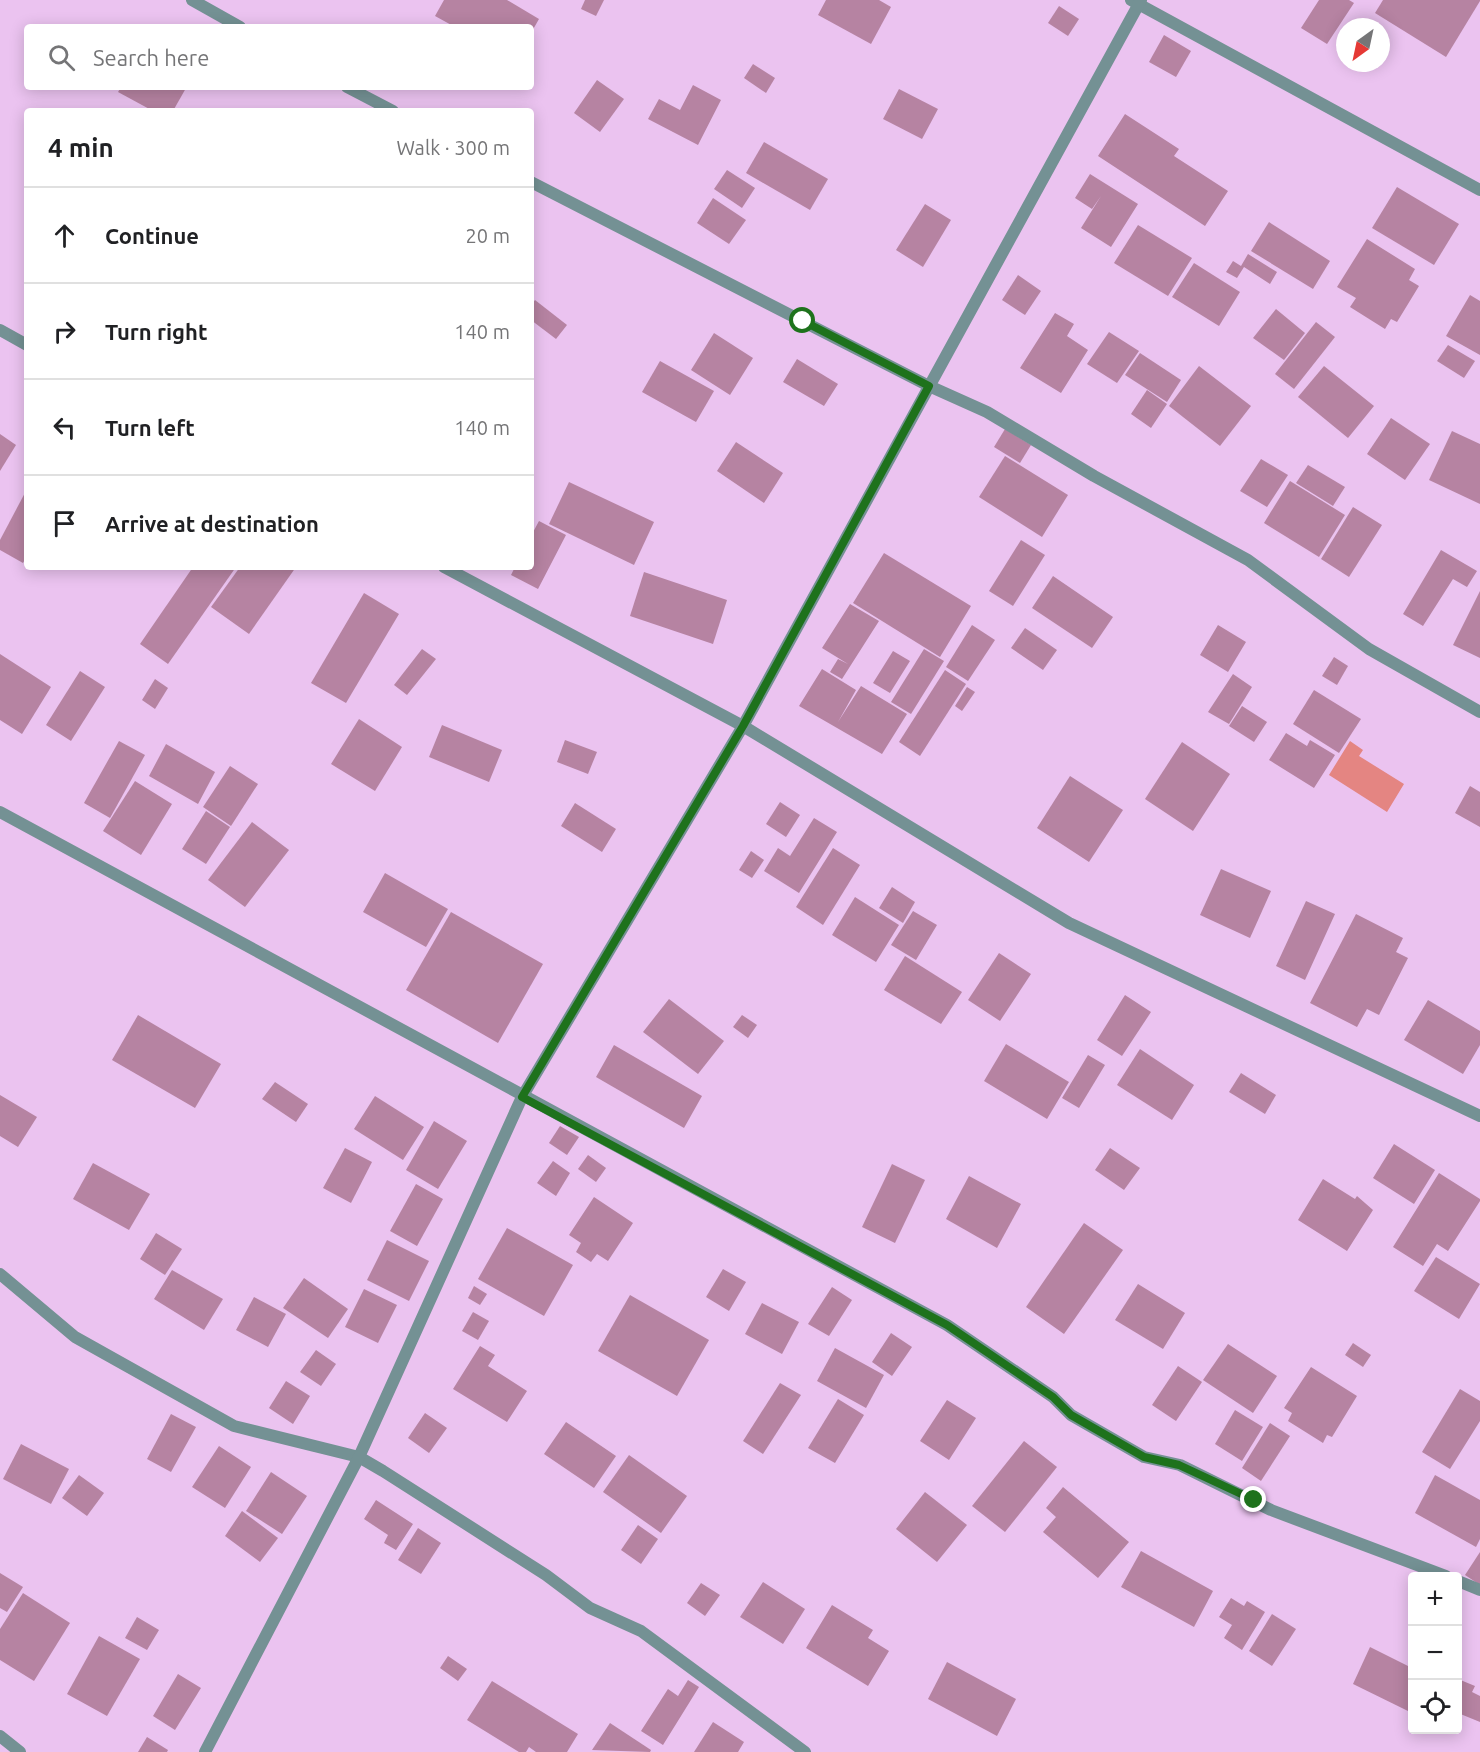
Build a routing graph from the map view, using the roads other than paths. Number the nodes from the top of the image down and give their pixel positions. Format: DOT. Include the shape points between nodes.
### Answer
graph roads {
  1 [pos="192,0"];
  2 [pos="1137,1"];
  3 [pos="235,24"];
  4 [pos="353,90"];
  5 [pos="387,108"];
  6 [pos="534,184"];
  7 [pos="1480,190"];
  8 [pos="0,330"];
  9 [pos="24,343"];
  10 [pos="929,386"];
  11 [pos="450,570"];
  12 [pos="1480,712"];
  13 [pos="743,726"];
  14 [pos="0,812"];
  15 [pos="522,1097"];
  16 [pos="1480,1116"];
  17 [pos="0,1274"];
  18 [pos="360,1457"];
  19 [pos="1435,1572"];
  20 [pos="1462,1583"];
  21 [pos="1480,1590"];
  22 [pos="0,1737"];
  23 [pos="20,1752"];
  24 [pos="205,1752"];
  25 [pos="805,1752"];
  1 -- 3 [label="street"];
  2 -- 7 [label="street"];
  2 -- 10 [label="street"];
  4 -- 5 [label="street"];
  6 -- 10 [label="street"];
  8 -- 9 [label="street"];
  10 -- 12 [label="street" via="987,412 1248,560 1370,649"];
  10 -- 13 [label="street"];
  11 -- 13 [label="street"];
  13 -- 15 [label="street"];
  13 -- 16 [label="street" via="1069,923"];
  14 -- 15 [label="street"];
  15 -- 18 [label="street"];
  15 -- 19 [label="street" via="947,1325 1053,1397 1071,1415 1144,1457 1179,1465 1271,1510"];
  17 -- 18 [label="street" via="75,1337 234,1426"];
  18 -- 24 [label="street"];
  18 -- 25 [label="street" via="546,1575 590,1608 641,1631"];
  20 -- 21 [label="street"];
  22 -- 23 [label="street"];
}
